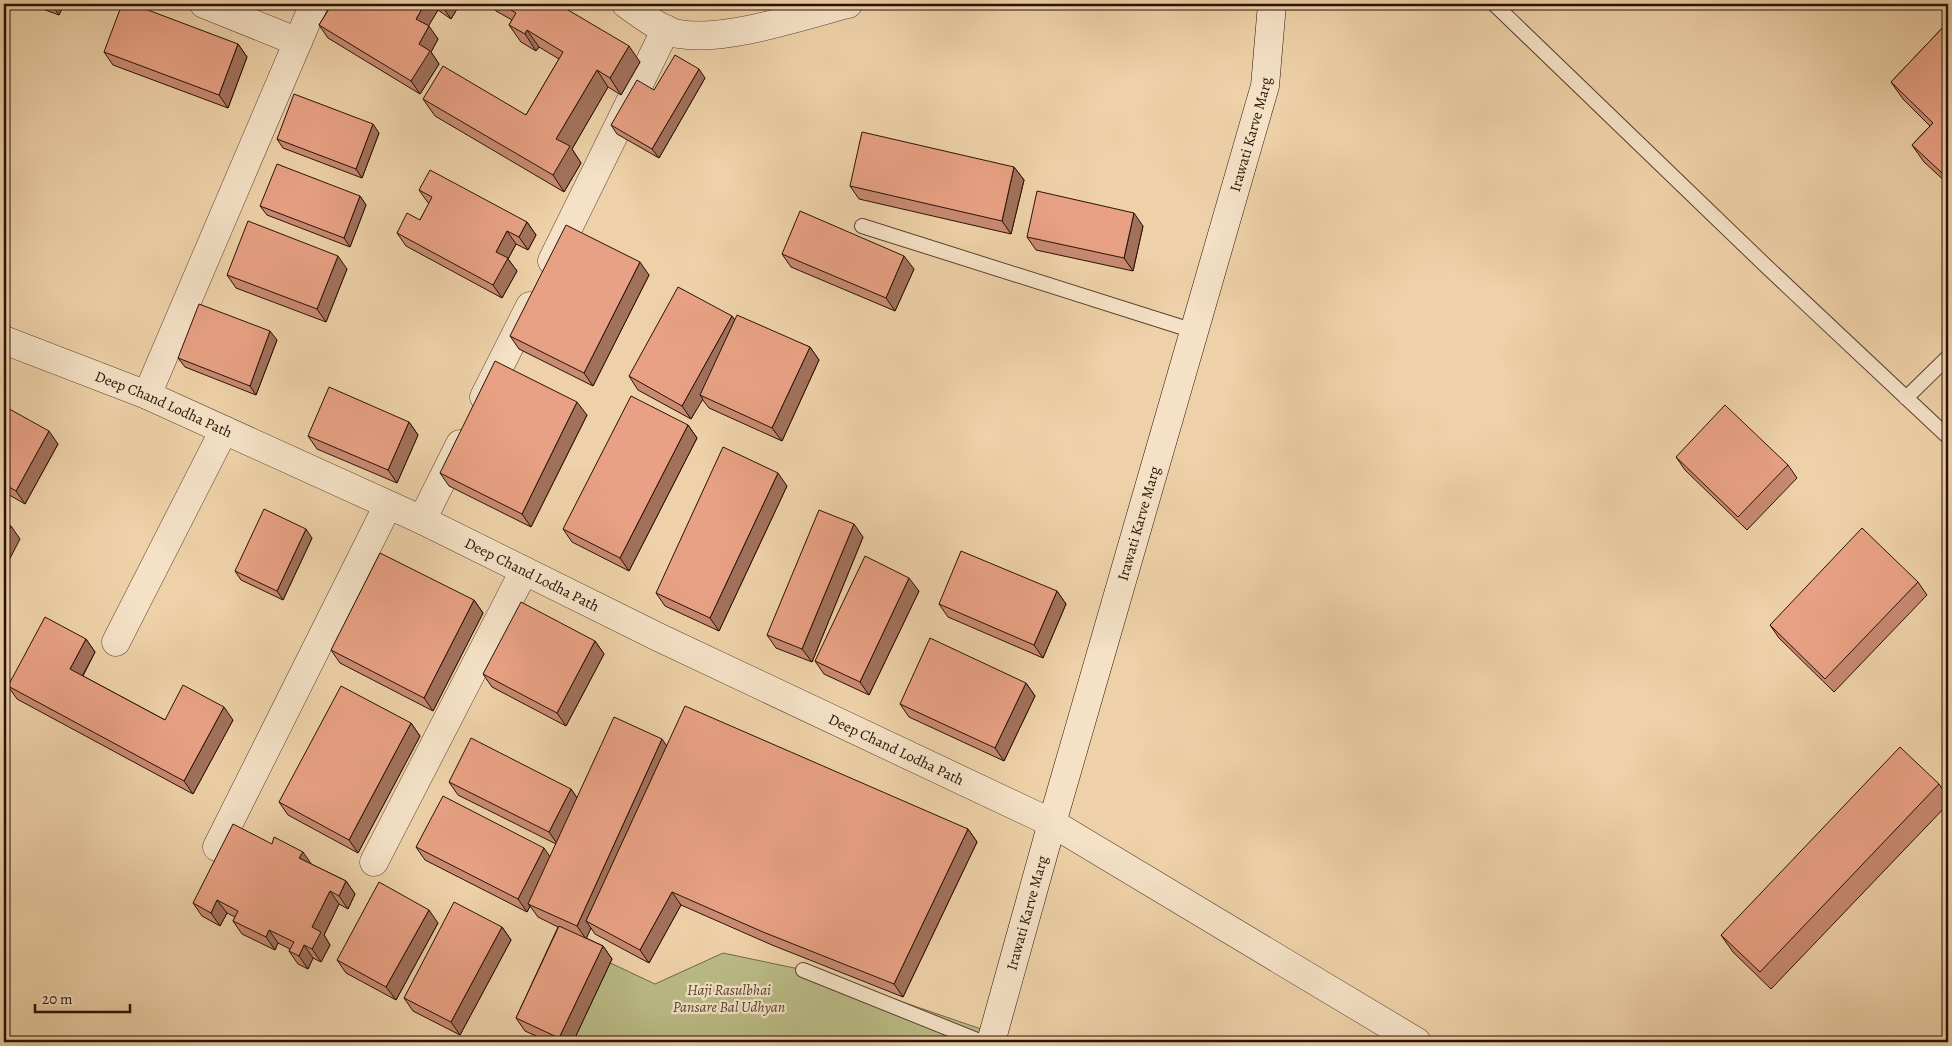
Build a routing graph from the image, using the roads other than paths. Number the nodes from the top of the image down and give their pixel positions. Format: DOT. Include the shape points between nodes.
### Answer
graph roads {
  1 [pos="204,4"];
  2 [pos="314,4"];
  3 [pos="626,4"];
  4 [pos="848,4"];
  5 [pos="1272,4"];
  6 [pos="1494,4"];
  7 [pos="666,29"];
  8 [pos="298,42"];
  9 [pos="862,226"];
  10 [pos="1194,331"];
  11 [pos="4,340"];
  12 [pos="1948,357"];
  13 [pos="147,395"];
  14 [pos="1906,398"];
  15 [pos="224,430"];
  16 [pos="1948,437"];
  17 [pos="388,505"];
  18 [pos="422,520"];
  19 [pos="524,570"];
  20 [pos="116,642"];
  21 [pos="1052,823"];
  22 [pos="216,847"];
  23 [pos="374,862"];
  24 [pos="803,970"];
  25 [pos="982,1042"];
  26 [pos="991,1042"];
  27 [pos="1417,1042"];
  1 -- 8 [label="street"];
  2 -- 8 [label="street"];
  3 -- 7 [label="street"];
  4 -- 7 [label="street" via="711,35 678,34"];
  5 -- 10 [label="street, Irawati Karve Marg" via="1264,86"];
  6 -- 14 [label="lane"];
  7 -- 18 [label="street"];
  8 -- 13 [label="street"];
  9 -- 10 [label="lane"];
  10 -- 21 [label="street, Irawati Karve Marg"];
  11 -- 13 [label="street, Deep Chand Lodha Path"];
  12 -- 14 [label="lane"];
  13 -- 15 [label="street, Deep Chand Lodha Path"];
  14 -- 16 [label="lane"];
  15 -- 17 [label="street, Deep Chand Lodha Path"];
  15 -- 20 [label="street"];
  17 -- 18 [label="street, Deep Chand Lodha Path"];
  17 -- 22 [label="street"];
  18 -- 19 [label="street, Deep Chand Lodha Path"];
  19 -- 21 [label="street, Deep Chand Lodha Path" via="658,637"];
  19 -- 23 [label="street"];
  21 -- 26 [label="street, Irawati Karve Marg"];
  21 -- 27 [label="street, Deep Chand Lodha Path"];
  24 -- 25 [label="lane"];
}
